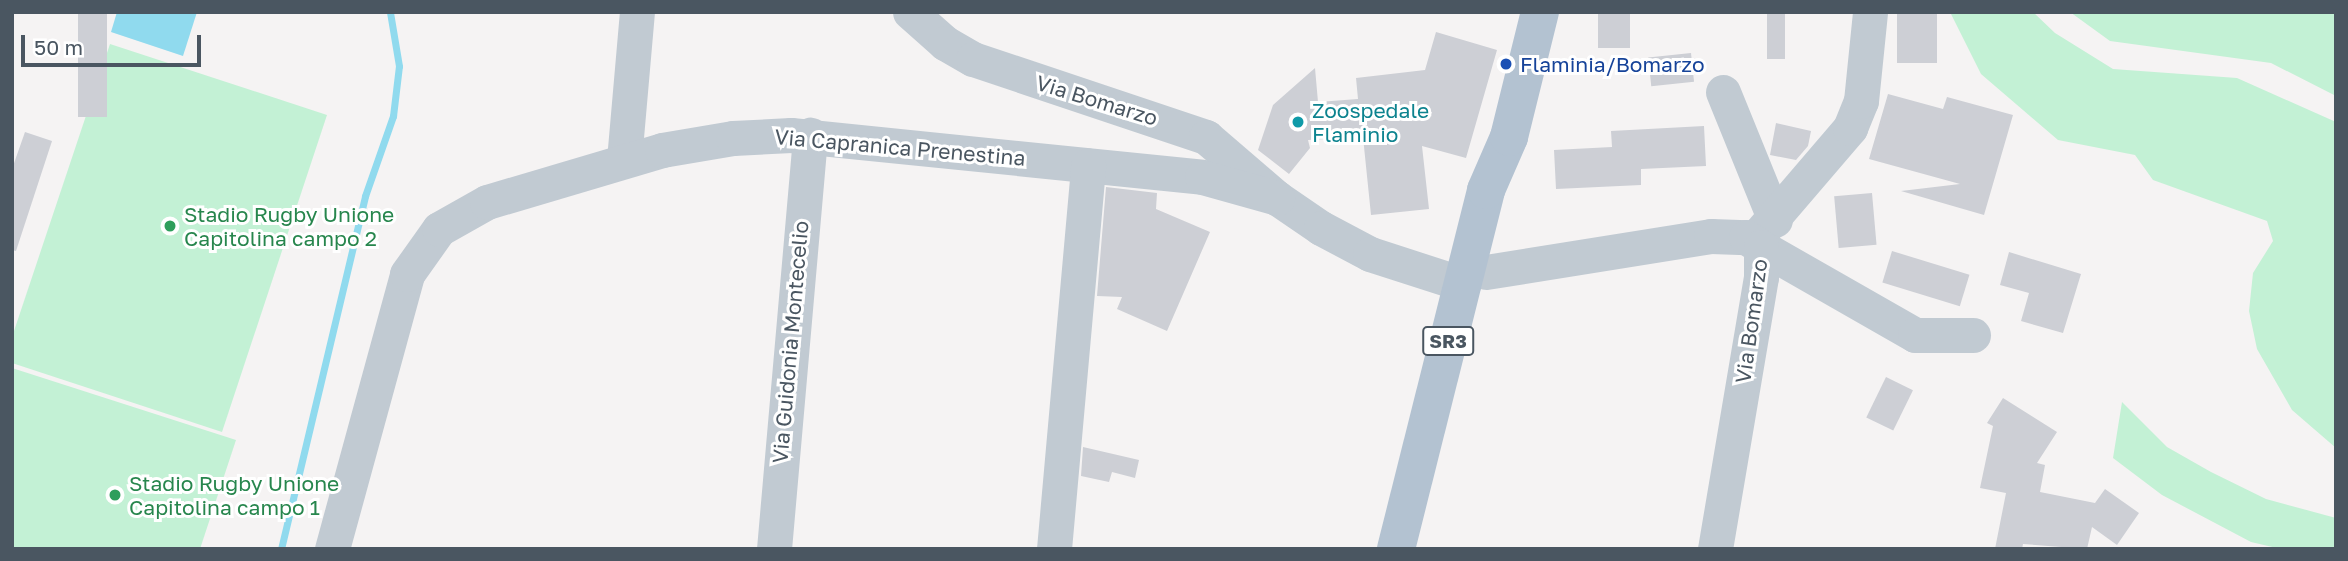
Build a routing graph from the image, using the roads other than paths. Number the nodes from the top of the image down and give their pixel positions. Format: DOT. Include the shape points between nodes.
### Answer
graph roads {
  1 [pos="637,12"];
  2 [pos="910,12"];
  3 [pos="1540,12"];
  4 [pos="1870,12"];
  5 [pos="1723,92"];
  6 [pos="810,135"];
  7 [pos="624,160"];
  8 [pos="1088,166"];
  9 [pos="1277,198"];
  10 [pos="1763,236"];
  11 [pos="1474,278"];
  12 [pos="1973,335"];
  13 [pos="332,549"];
  14 [pos="774,549"];
  15 [pos="1054,549"];
  16 [pos="1396,549"];
  17 [pos="1417,549"];
  18 [pos="1715,549"];
  1 -- 7 [label="street"];
  2 -- 9 [label="street, Via Bomarzo" via="945,43 973,59 1206,137"];
  3 -- 11 [label="main road, SR3" via="1509,136 1506,181"];
  4 -- 10 [label="street" via="1861,101 1850,128"];
  5 -- 10 [label="street"];
  6 -- 7 [label="street, Via Capranica Prenestina" via="719,139"];
  6 -- 8 [label="street, Via Capranica Prenestina"];
  6 -- 14 [label="street, Via Guidonia Montecelio"];
  7 -- 13 [label="street, Via Capranica Prenestina" via="473,207 429,240 411,265 396,301"];
  8 -- 9 [label="street, Via Bomarzo" via="1202,177"];
  8 -- 15 [label="street"];
  9 -- 11 [label="street, Via Bomarzo" via="1370,254"];
  10 -- 11 [label="street, Via Bomarzo" via="1711,236"];
  10 -- 12 [label="street" via="1915,335"];
  10 -- 18 [label="street, Via Bomarzo"];
  11 -- 16 [label="main road, SR3"];
  11 -- 17 [label="main road, SR3"];
}
